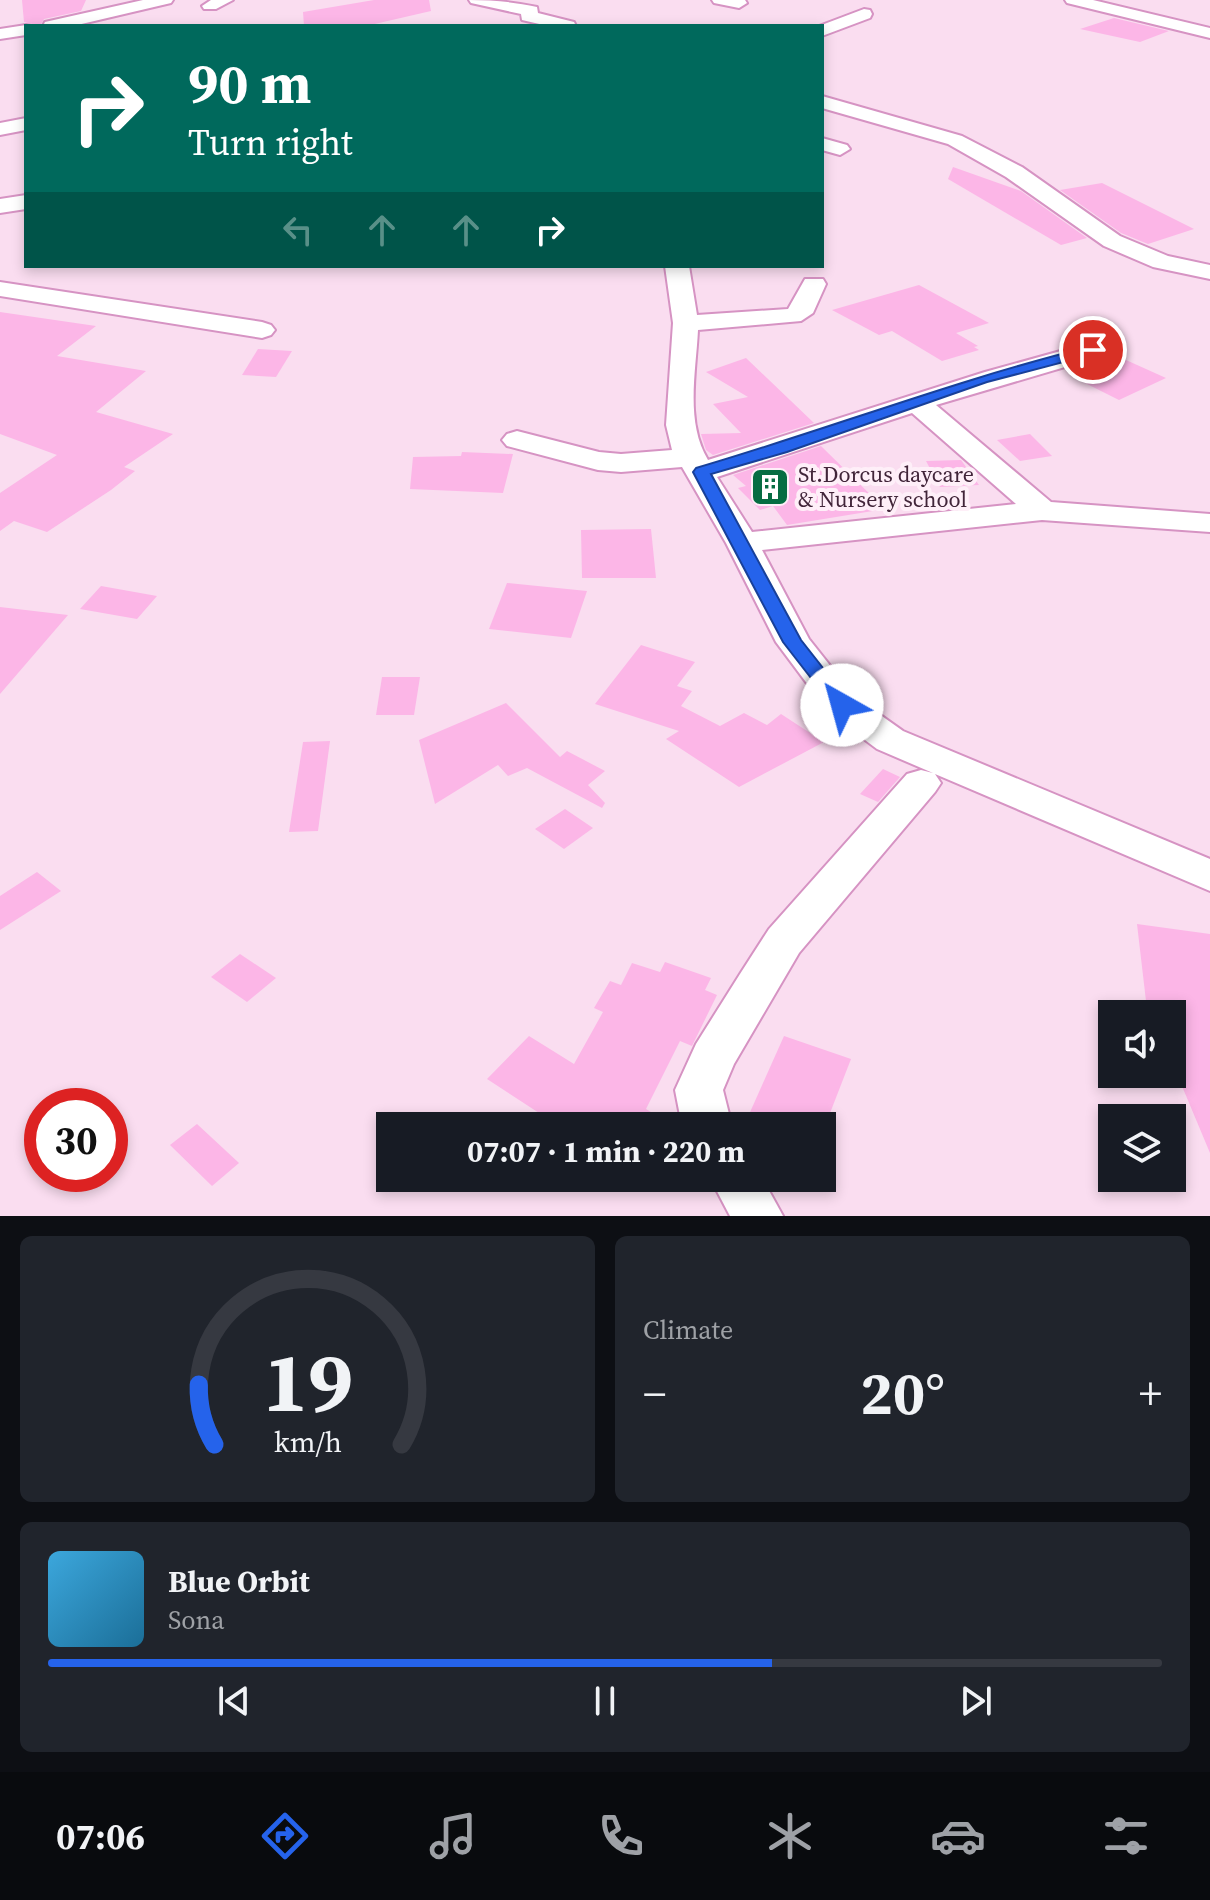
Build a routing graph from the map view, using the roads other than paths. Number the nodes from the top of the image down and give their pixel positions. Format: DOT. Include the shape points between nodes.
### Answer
graph roads {
  1 [pos="165,0"];
  2 [pos="477,0"];
  3 [pos="720,0"];
  4 [pos="1073,0"];
  5 [pos="549,1"];
  6 [pos="739,3"];
  7 [pos="864,14"];
  8 [pos="529,18"];
  9 [pos="63,24"];
  10 [pos="558,24"];
  11 [pos="24,30"];
  12 [pos="824,30"];
  13 [pos="1210,33"];
  14 [pos="0,34"];
  15 [pos="824,103"];
  16 [pos="24,124"];
  17 [pos="0,129"];
  18 [pos="24,202"];
  19 [pos="0,206"];
  20 [pos="677,268"];
  21 [pos="1210,272"];
  22 [pos="814,284"];
  23 [pos="0,289"];
  24 [pos="686,323"];
  25 [pos="262,330"];
  26 [pos="1093,350"];
  27 [pos="916,402"];
  28 [pos="517,440"];
  29 [pos="696,464"];
  30 [pos="1042,511"];
  31 [pos="1210,523"];
  32 [pos="742,543"];
  33 [pos="921,783"];
  34 [pos="1210,876"];
  35 [pos="704,1112"];
  36 [pos="743,1192"];
  37 [pos="757,1216"];
  1 -- 9 [label="street"];
  2 -- 8 [label="street"];
  3 -- 6 [label="street"];
  4 -- 13 [label="street"];
  5 -- 8 [label="street"];
  7 -- 12 [label="street"];
  8 -- 10 [label="street"];
  11 -- 14 [label="street"];
  15 -- 21 [label="street" via="955,140 1014,172 1112,241 1161,262"];
  16 -- 17 [label="street"];
  18 -- 19 [label="street"];
  20 -- 24 [label="street"];
  22 -- 24 [label="street" via="800,313 792,316"];
  23 -- 25 [label="street"];
  24 -- 29 [label="street" via="680,425"];
  26 -- 27 [label="street"];
  27 -- 29 [label="street"];
  27 -- 30 [label="street"];
  28 -- 29 [label="street" via="598,461"];
  29 -- 32 [label="street"];
  30 -- 31 [label="street"];
  30 -- 32 [label="street"];
  32 -- 34 [label="street" via="793,642 842,705 890,740"];
  33 -- 35 [label="street" via="784,941 713,1058 699,1090"];
  36 -- 37 [label="street"];
}
